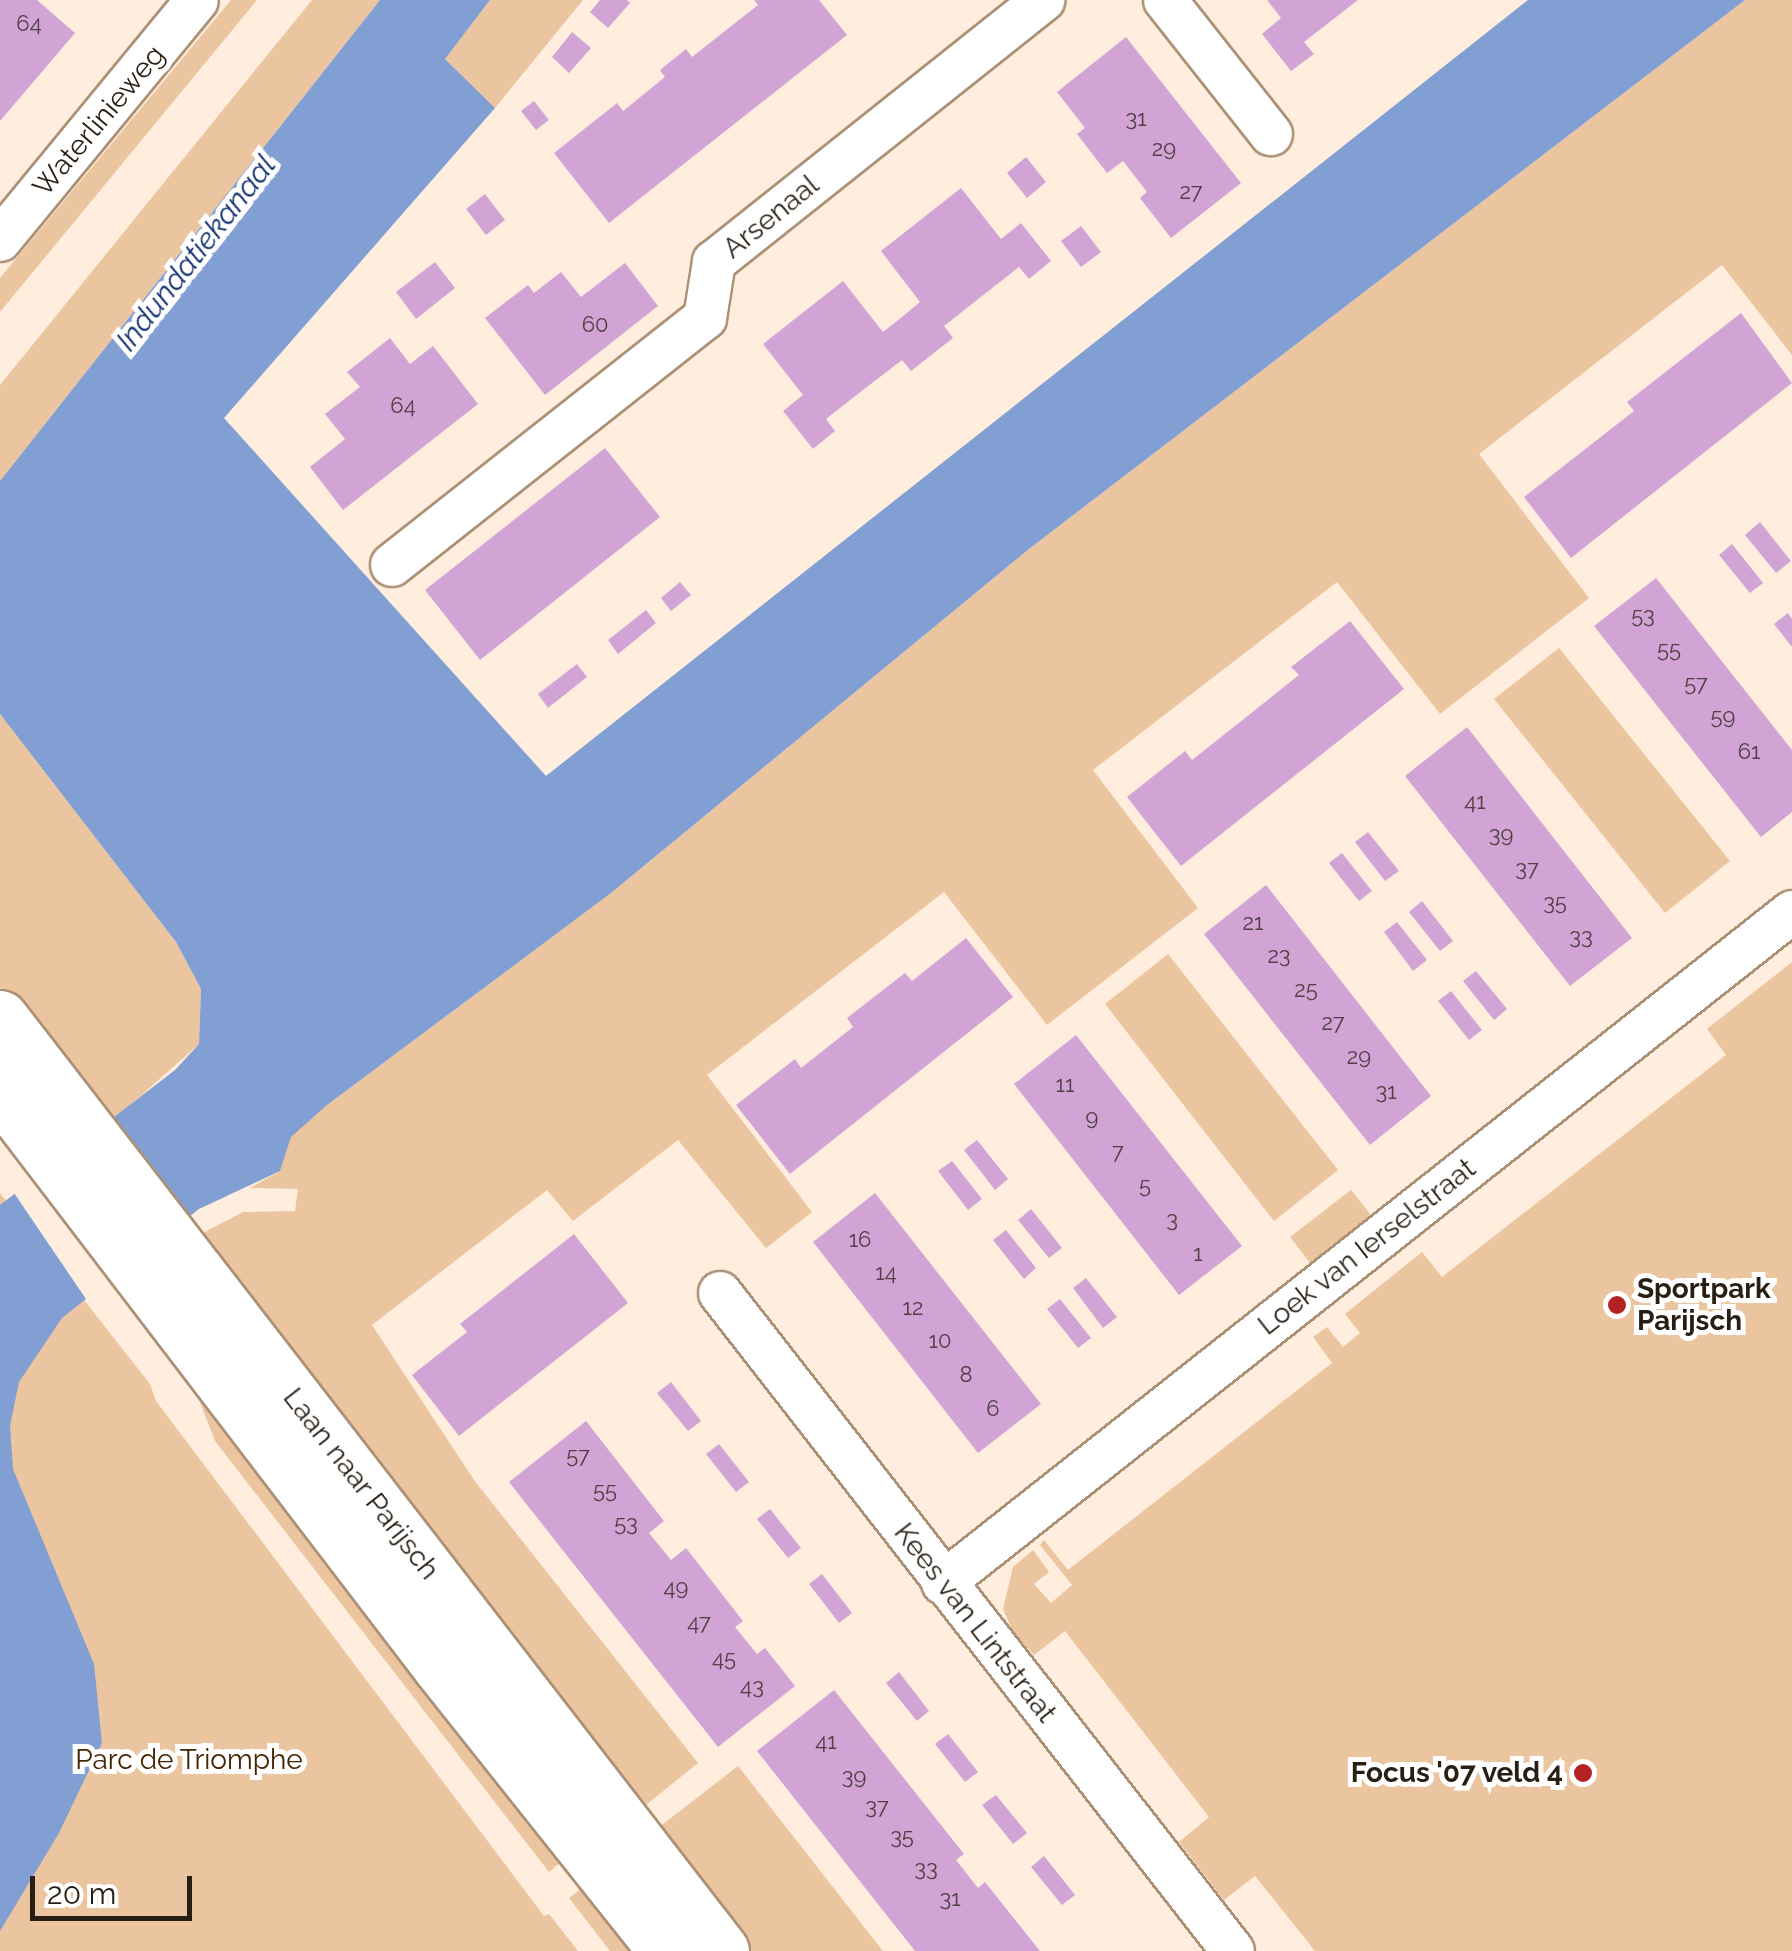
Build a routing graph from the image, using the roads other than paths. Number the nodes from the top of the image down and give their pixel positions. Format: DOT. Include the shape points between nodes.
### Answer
graph roads {
  1 [pos="197,0"];
  2 [pos="1043,0"];
  3 [pos="1165,0"];
  4 [pos="1271,134"];
  5 [pos="0,240"];
  6 [pos="392,565"];
  7 [pos="1792,912"];
  8 [pos="0,1018"];
  9 [pos="0,1090"];
  10 [pos="54,1125"];
  11 [pos="172,1275"];
  12 [pos="720,1293"];
  13 [pos="943,1583"];
  14 [pos="667,1951"];
  15 [pos="721,1951"];
  16 [pos="1234,1951"];
  1 -- 5 [label="street, Waterlinieweg"];
  2 -- 6 [label="street, Arsenaal" via="714,262 705,318"];
  3 -- 4 [label="street"];
  7 -- 13 [label="street, Loek van Ierselstraat"];
  8 -- 10 [label="street, Laan naar Parijsch"];
  9 -- 10 [label="street, Laan naar Parijsch"];
  10 -- 11 [label="street, Laan naar Parijsch"];
  11 -- 14 [label="street, Laan naar Parijsch" via="440,1666"];
  11 -- 15 [label="street, Laan naar Parijsch"];
  12 -- 13 [label="street, Kees van Lintstraat"];
  13 -- 16 [label="street, Kees van Lintstraat"];
}
